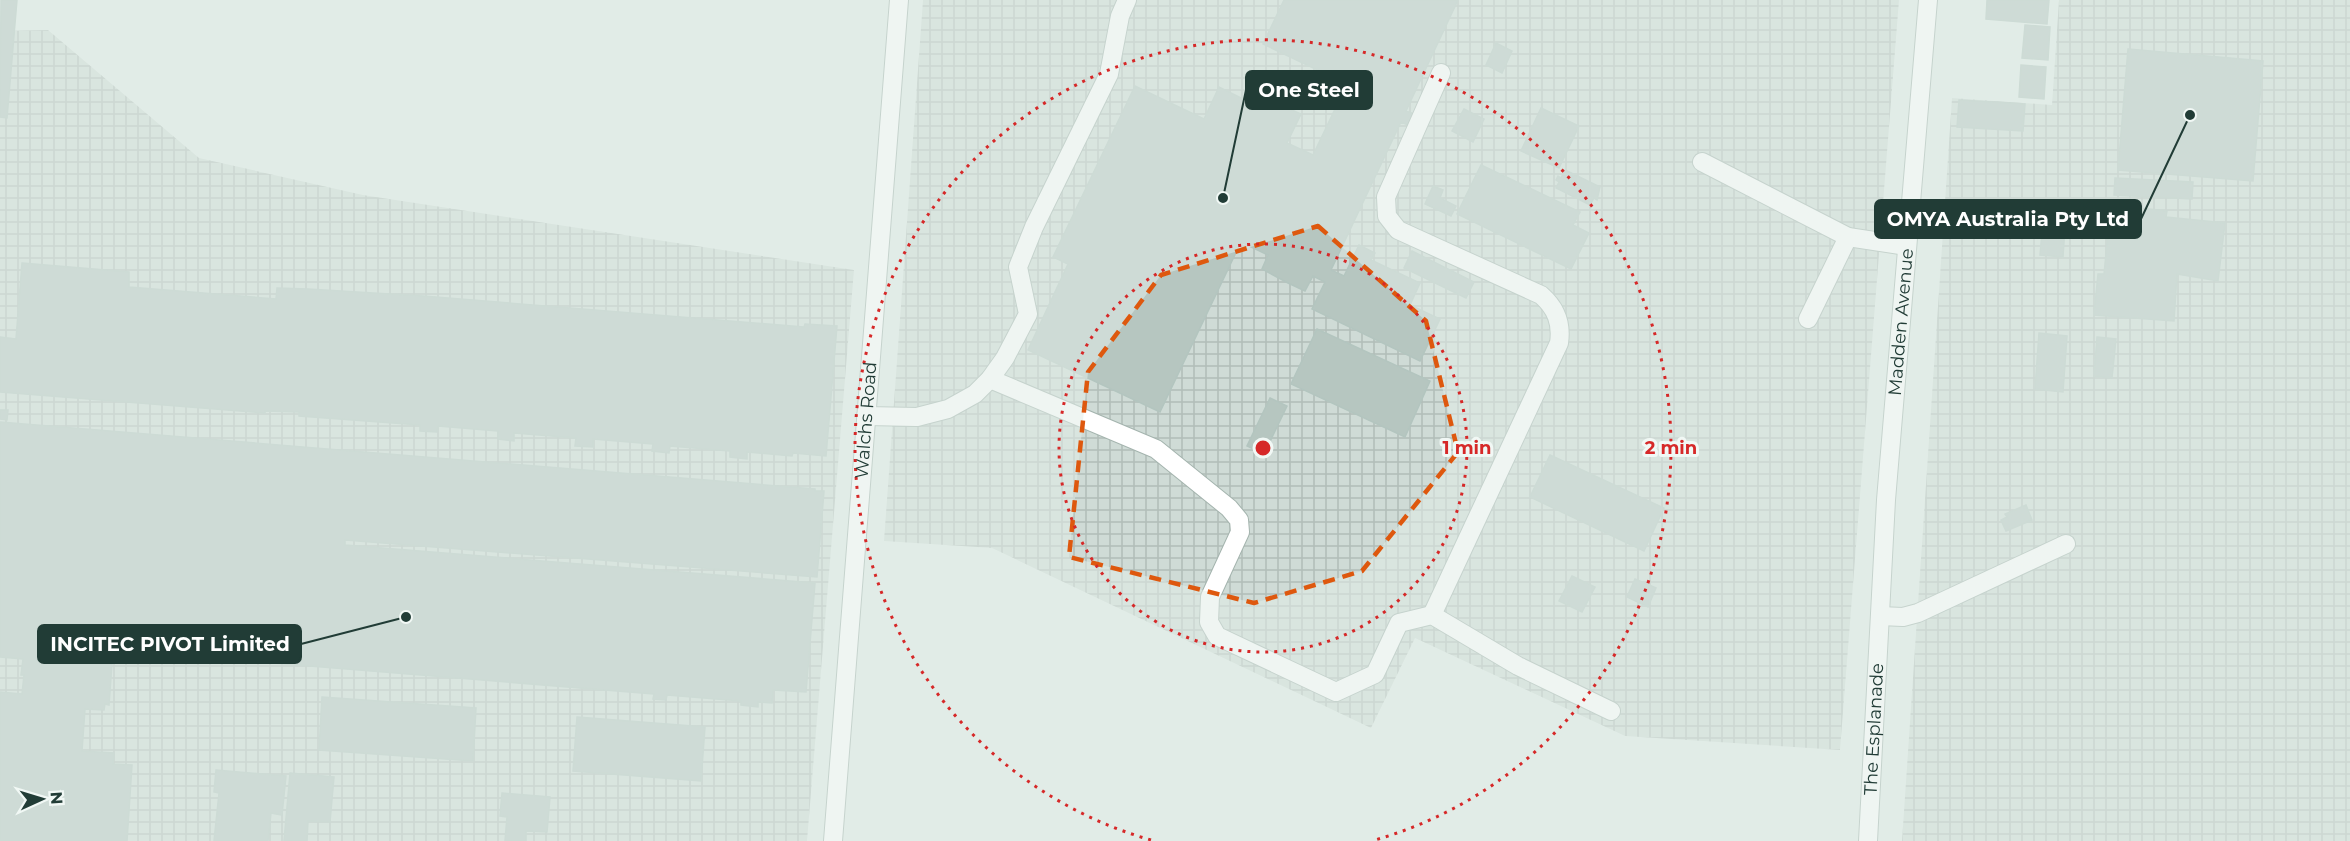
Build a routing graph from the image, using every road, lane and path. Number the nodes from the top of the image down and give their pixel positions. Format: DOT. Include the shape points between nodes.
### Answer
graph roads {
  1 [pos="899,0"];
  2 [pos="1127,0"];
  3 [pos="1928,0"];
  4 [pos="1441,73"];
  5 [pos="1702,162"];
  6 [pos="1848,237"];
  7 [pos="1907,246"];
  8 [pos="1808,319"];
  9 [pos="990,379"];
  10 [pos="866,416"];
  11 [pos="1886,500"];
  12 [pos="2066,544"];
  13 [pos="1432,615"];
  14 [pos="1880,615"];
  15 [pos="1611,711"];
  16 [pos="833,841"];
  17 [pos="1868,841"];
  1 -- 10 [label="street, Walchs Road"];
  2 -- 9 [label="street" via="1120,16 1109,74 1018,267 1028,314"];
  3 -- 7 [label="street, Madden Avenue"];
  4 -- 13 [label="street" via="1386,197 1387,216 1398,230 1541,296 1553,308 1560,334"];
  5 -- 6 [label="street"];
  6 -- 7 [label="street"];
  6 -- 8 [label="street"];
  7 -- 11 [label="street, Madden Avenue"];
  9 -- 10 [label="street" via="962,402 933,414 902,418"];
  9 -- 13 [label="street" via="1156,449 1229,508 1239,520 1240,531 1210,597 1209,622 1217,636 1336,693 1375,674 1399,623"];
  10 -- 16 [label="street, Walchs Road"];
  11 -- 14 [label="street, The Esplanade"];
  12 -- 14 [label="street" via="1918,613 1903,617"];
  13 -- 15 [label="street" via="1518,666"];
  14 -- 17 [label="street, The Esplanade"];
}
